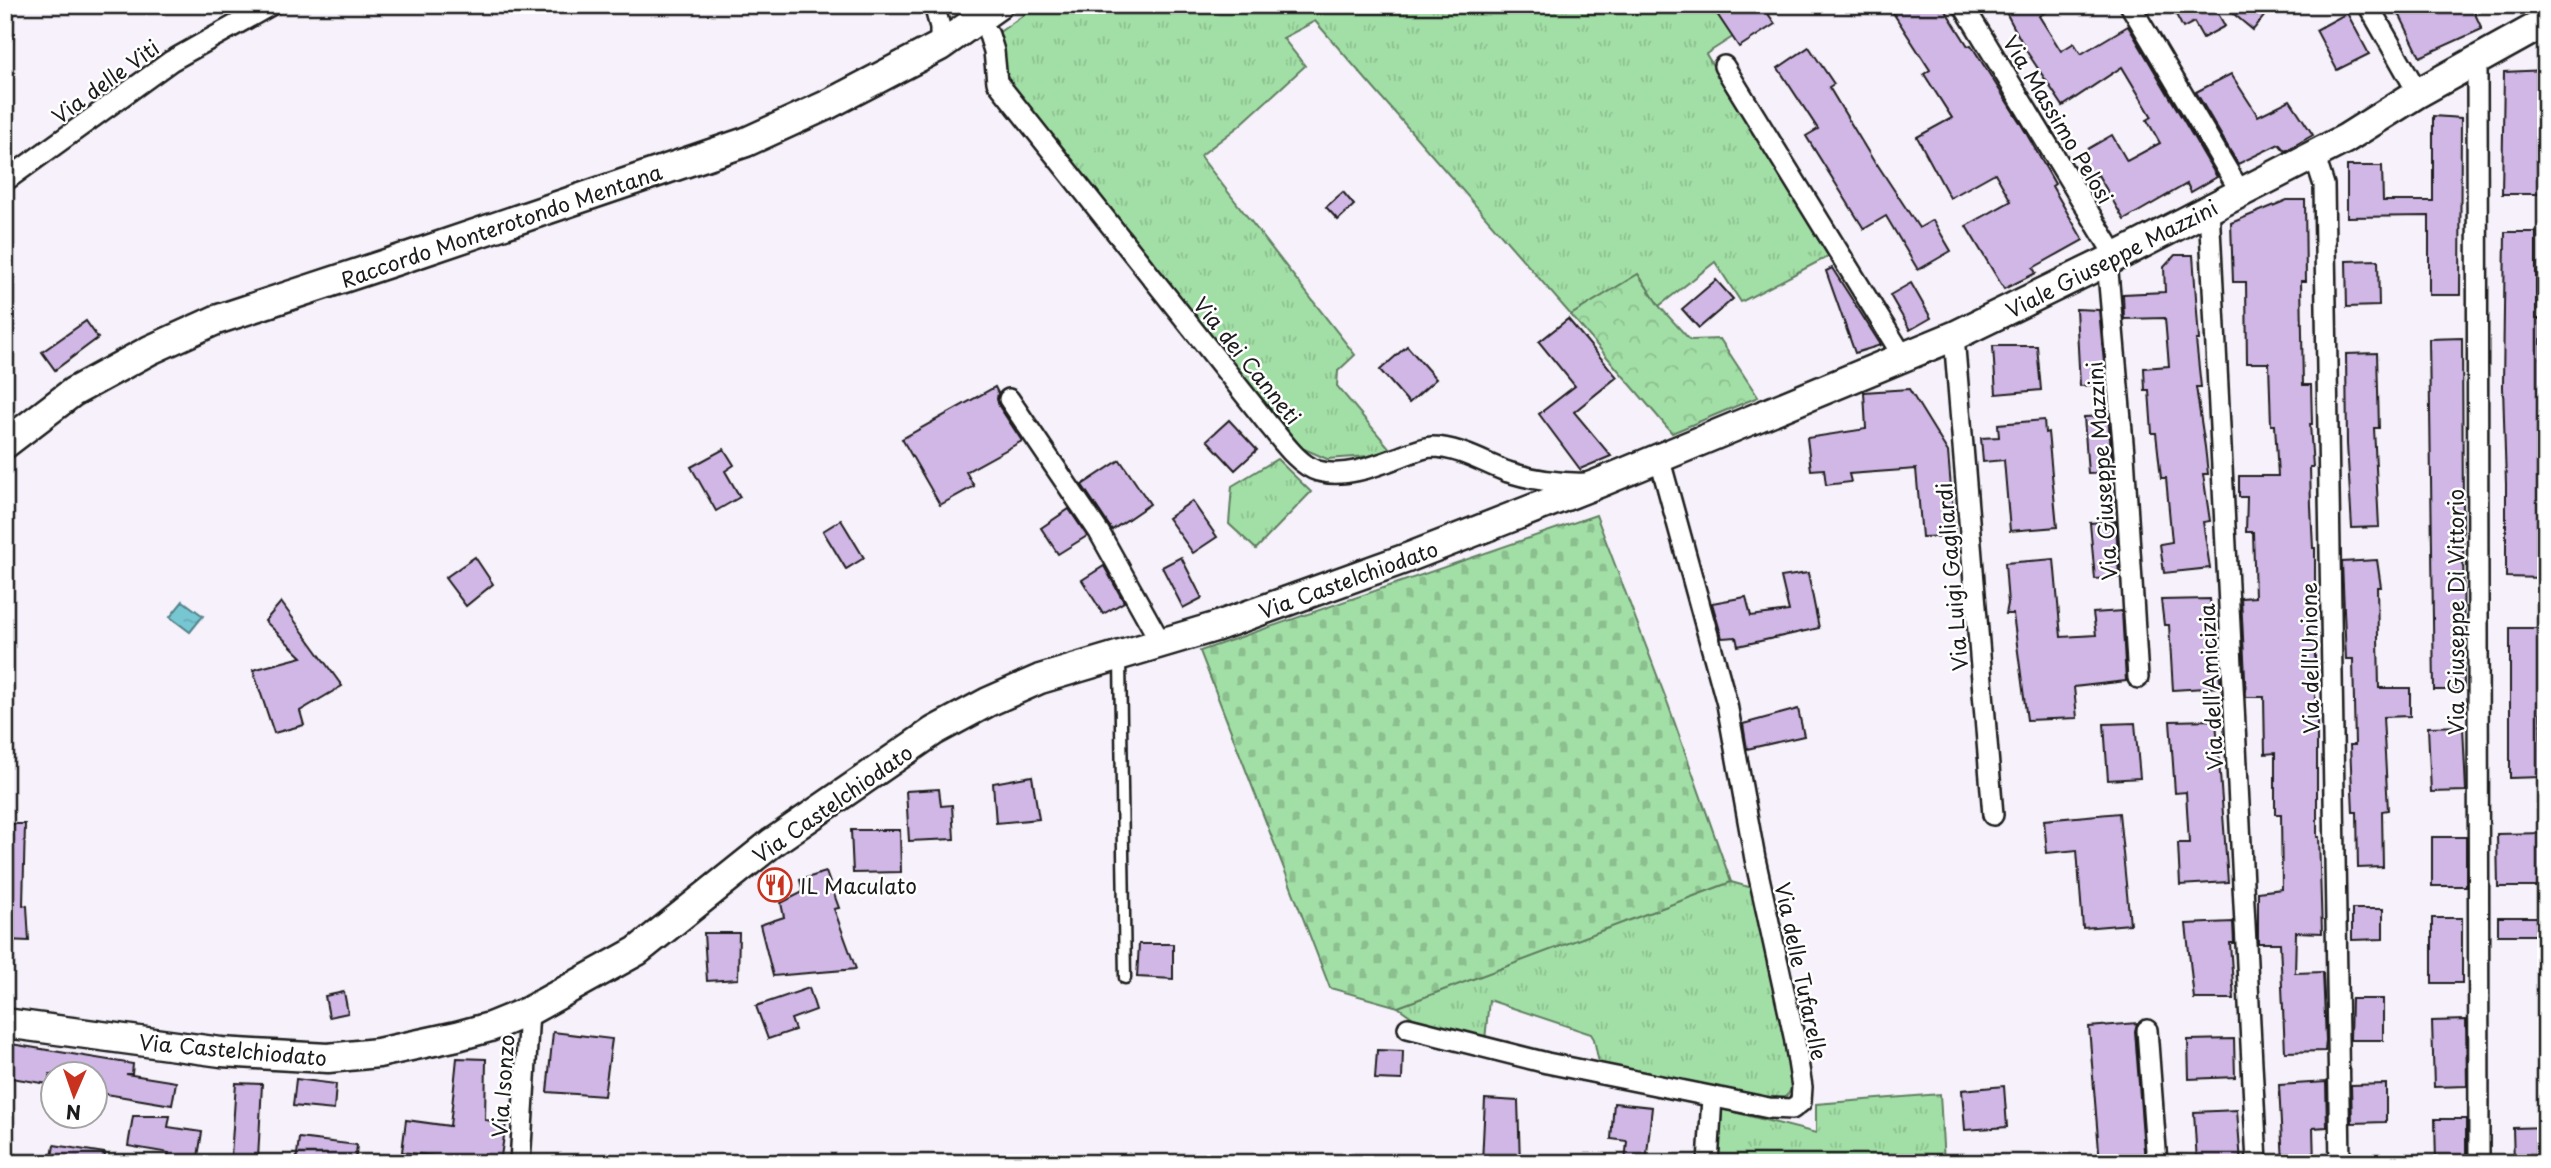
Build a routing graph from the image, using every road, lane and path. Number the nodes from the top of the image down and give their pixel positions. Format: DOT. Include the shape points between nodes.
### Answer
graph roads {
  1 [pos="271,5"];
  2 [pos="934,5"];
  3 [pos="998,5"];
  4 [pos="1963,5"];
  5 [pos="2130,5"];
  6 [pos="2368,5"];
  7 [pos="2546,22"];
  8 [pos="989,35"];
  9 [pos="940,46"];
  10 [pos="2477,62"];
  11 [pos="1724,66"];
  12 [pos="2418,93"];
  13 [pos="2314,154"];
  14 [pos="5,181"];
  15 [pos="2241,193"];
  16 [pos="2209,208"];
  17 [pos="2112,259"];
  18 [pos="1954,336"];
  19 [pos="1904,358"];
  20 [pos="1009,399"];
  21 [pos="5,444"];
  22 [pos="1659,457"];
  23 [pos="1599,483"];
  24 [pos="1161,643"];
  25 [pos="1120,655"];
  26 [pos="2138,678"];
  27 [pos="1993,815"];
  28 [pos="1125,978"];
  29 [pos="529,1012"];
  30 [pos="5,1023"];
  31 [pos="1408,1028"];
  32 [pos="2147,1030"];
  33 [pos="1712,1097"];
  34 [pos="520,1163"];
  35 [pos="1708,1163"];
  36 [pos="2157,1163"];
  37 [pos="2257,1163"];
  38 [pos="2340,1163"];
  39 [pos="2479,1163"];
  1 -- 14 [label="street, Via delle Viti" via="171,61"];
  2 -- 9 [label="street"];
  3 -- 9 [label="street, Raccordo Monterotondo Mentana"];
  4 -- 17 [label="street, Via Massimo Pelosi"];
  5 -- 15 [label="street"];
  6 -- 12 [label="street"];
  7 -- 10 [label="street, Viale Giuseppe Mazzini"];
  8 -- 23 [label="street, Via dei Canneti" via="998,82 1268,424 1306,465 1325,472 1350,471 1439,447 1539,479"];
  9 -- 21 [label="street, Raccordo Monterotondo Mentana" via="746,142 216,320 73,392"];
  10 -- 12 [label="street, Viale Giuseppe Mazzini"];
  10 -- 39 [label="street, Via Giuseppe Di Vittorio"];
  11 -- 19 [label="street"];
  12 -- 13 [label="street, Viale Giuseppe Mazzini"];
  13 -- 15 [label="street, Viale Giuseppe Mazzini"];
  13 -- 38 [label="street, Via dell'Unione" via="2324,185"];
  15 -- 16 [label="street, Viale Giuseppe Mazzini"];
  16 -- 17 [label="street, Viale Giuseppe Mazzini"];
  16 -- 37 [label="street, Via dell'Amicizia"];
  17 -- 18 [label="street, Viale Giuseppe Mazzini"];
  17 -- 26 [label="street, Via Giuseppe Mazzini"];
  18 -- 19 [label="street, Viale Giuseppe Mazzini"];
  18 -- 27 [label="street, Via Luigi Gagliardi"];
  19 -- 22 [label="street, Viale Giuseppe Mazzini"];
  20 -- 24 [label="street" via="1099,533"];
  22 -- 23 [label="street, Via Castelchiodato"];
  22 -- 33 [label="street, Via delle Tufarelle" via="1727,704 1802,1087 1801,1102 1791,1109"];
  23 -- 24 [label="street, Via Castelchiodato" via="1406,558"];
  24 -- 25 [label="street, Via Castelchiodato"];
  25 -- 28 [label="lane"];
  25 -- 29 [label="street, Via Castelchiodato" via="1021,687 934,731 773,842 655,938"];
  29 -- 30 [label="street, Via Castelchiodato" via="446,1038 328,1059 221,1052"];
  29 -- 34 [label="street, Via Isonzo"];
  31 -- 33 [label="street, Via delle Tufarelle" via="1546,1063"];
  32 -- 36 [label="street"];
  33 -- 35 [label="street"];
}
